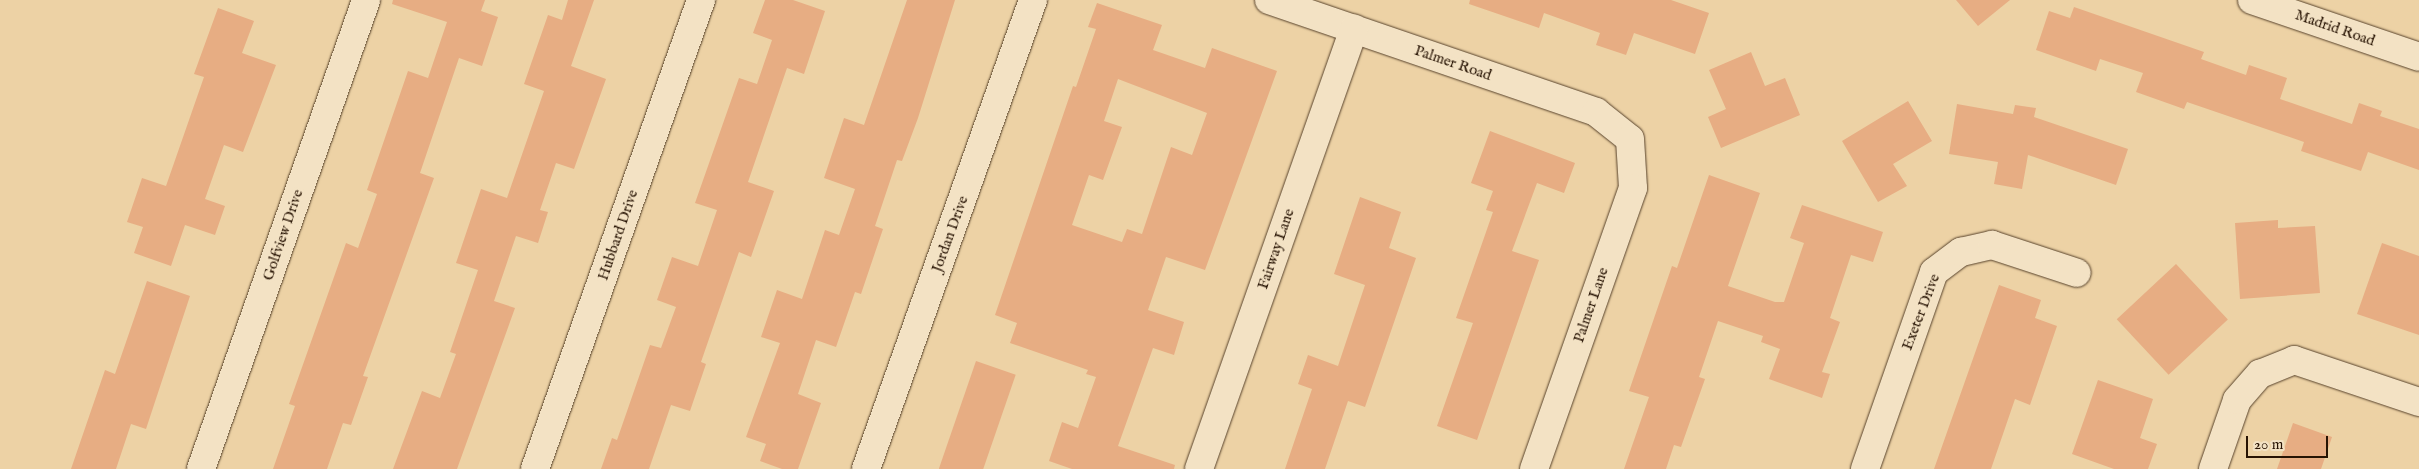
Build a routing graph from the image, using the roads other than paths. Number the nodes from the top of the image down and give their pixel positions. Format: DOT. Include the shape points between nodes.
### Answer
graph roads {
  1 [pos="366,0"];
  2 [pos="701,0"];
  3 [pos="1033,0"];
  4 [pos="1269,0"];
  5 [pos="2252,0"];
  6 [pos="1354,28"];
  7 [pos="2419,57"];
  8 [pos="1630,139"];
  9 [pos="2078,273"];
  10 [pos="2419,402"];
  11 [pos="201,469"];
  12 [pos="535,469"];
  13 [pos="866,469"];
  14 [pos="1199,469"];
  15 [pos="1534,469"];
  16 [pos="1865,469"];
  17 [pos="2213,469"];
  1 -- 11 [label="street, Golfview Drive"];
  2 -- 12 [label="street, Hubbard Drive"];
  3 -- 13 [label="street, Jordan Drive"];
  4 -- 6 [label="street, Palmer Road"];
  5 -- 7 [label="street, Madrid Road"];
  6 -- 8 [label="street, Palmer Road" via="1596,112"];
  6 -- 14 [label="street, Fairway Lane"];
  8 -- 15 [label="street, Palmer Lane" via="1633,188"];
  9 -- 16 [label="street, Exeter Drive" via="1992,245 1961,252 1934,272"];
  10 -- 17 [label="street" via="2294,360 2260,374 2237,400"];
}
